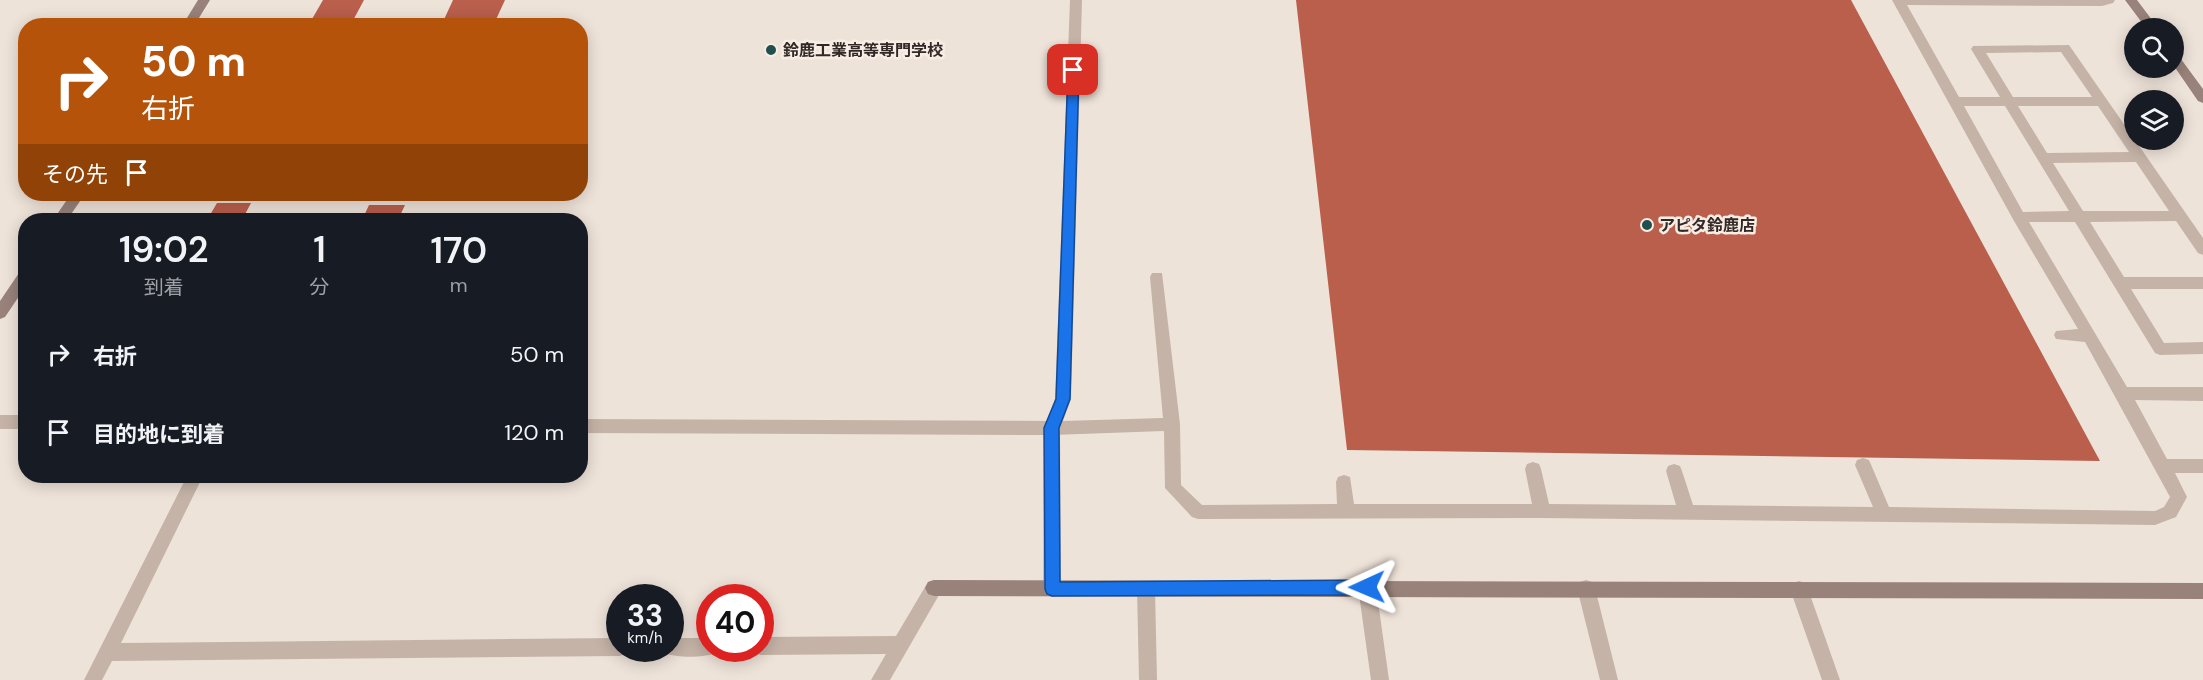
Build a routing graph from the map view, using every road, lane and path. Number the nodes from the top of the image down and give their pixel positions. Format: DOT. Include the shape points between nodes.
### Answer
graph roads {
  1 [pos="204,0"];
  2 [pos="1076,0"];
  3 [pos="2109,0"];
  4 [pos="2131,0"];
  5 [pos="1898,1"];
  6 [pos="193,18"];
  7 [pos="2144,18"];
  8 [pos="2184,72"];
  9 [pos="2203,98"];
  10 [pos="2102,101"];
  11 [pos="1955,102"];
  12 [pos="2009,102"];
  13 [pos="2140,157"];
  14 [pos="2044,158"];
  15 [pos="2180,216"];
  16 [pos="2019,217"];
  17 [pos="2080,217"];
  18 [pos="2203,249"];
  19 [pos="1157,277"];
  20 [pos="2120,283"];
  21 [pos="2203,283"];
  22 [pos="18,286"];
  23 [pos="0,313"];
  24 [pos="2061,335"];
  25 [pos="2091,336"];
  26 [pos="2203,348"];
  27 [pos="2123,393"];
  28 [pos="2203,394"];
  29 [pos="0,422"];
  30 [pos="18,422"];
  31 [pos="1172,424"];
  32 [pos="588,426"];
  33 [pos="1052,428"];
  34 [pos="1863,465"];
  35 [pos="2161,466"];
  36 [pos="2203,466"];
  37 [pos="1533,469"];
  38 [pos="1674,471"];
  39 [pos="1344,482"];
  40 [pos="192,483"];
  41 [pos="1346,511"];
  42 [pos="1542,511"];
  43 [pos="1687,514"];
  44 [pos="1884,516"];
  45 [pos="1367,587"];
  46 [pos="1586,588"];
  47 [pos="1052,589"];
  48 [pos="1146,589"];
  49 [pos="1799,589"];
  50 [pos="2203,591"];
  51 [pos="900,645"];
  52 [pos="774,646"];
  53 [pos="606,648"];
  54 [pos="107,652"];
  55 [pos="93,680"];
  56 [pos="880,680"];
  57 [pos="1148,680"];
  58 [pos="1380,680"];
  59 [pos="1609,680"];
  60 [pos="1831,680"];
  1 -- 6 [label="street"];
  2 -- 33 [label="street" via="1063,399"];
  3 -- 5 [label="street"];
  4 -- 7 [label="street"];
  5 -- 11 [label="street"];
  8 -- 9 [label="street"];
  10 -- 12 [label="street"];
  10 -- 12 [label="street" via="2065,48 1977,49"];
  10 -- 13 [label="street"];
  11 -- 12 [label="street"];
  11 -- 16 [label="street"];
  12 -- 14 [label="street"];
  13 -- 14 [label="street"];
  13 -- 15 [label="street"];
  14 -- 17 [label="street"];
  15 -- 17 [label="street"];
  15 -- 18 [label="street"];
  16 -- 17 [label="street"];
  16 -- 25 [label="street"];
  17 -- 20 [label="street"];
  19 -- 31 [label="street"];
  20 -- 21 [label="street"];
  20 -- 26 [label="street" via="2160,349"];
  22 -- 23 [label="street"];
  24 -- 25 [label="street"];
  25 -- 27 [label="street"];
  27 -- 28 [label="street"];
  27 -- 35 [label="street"];
  29 -- 30 [label="street"];
  31 -- 33 [label="street"];
  31 -- 41 [label="street" via="1173,488 1198,512"];
  32 -- 33 [label="street"];
  33 -- 47 [label="street"];
  34 -- 44 [label="street"];
  35 -- 36 [label="street"];
  35 -- 44 [label="street" via="2179,497 2170,512 2155,518"];
  37 -- 42 [label="street"];
  38 -- 43 [label="street"];
  39 -- 41 [label="street"];
  40 -- 54 [label="street"];
  41 -- 42 [label="street"];
  42 -- 43 [label="street"];
  43 -- 44 [label="street"];
  45 -- 46 [label="street"];
  45 -- 48 [label="street"];
  45 -- 58 [label="street"];
  46 -- 49 [label="street"];
  46 -- 59 [label="street"];
  47 -- 48 [label="street"];
  47 -- 51 [label="street" via="934,588"];
  48 -- 57 [label="street"];
  49 -- 50 [label="street"];
  49 -- 60 [label="street"];
  51 -- 52 [label="street"];
  51 -- 56 [label="street"];
  53 -- 54 [label="street"];
  54 -- 55 [label="street"];
}
